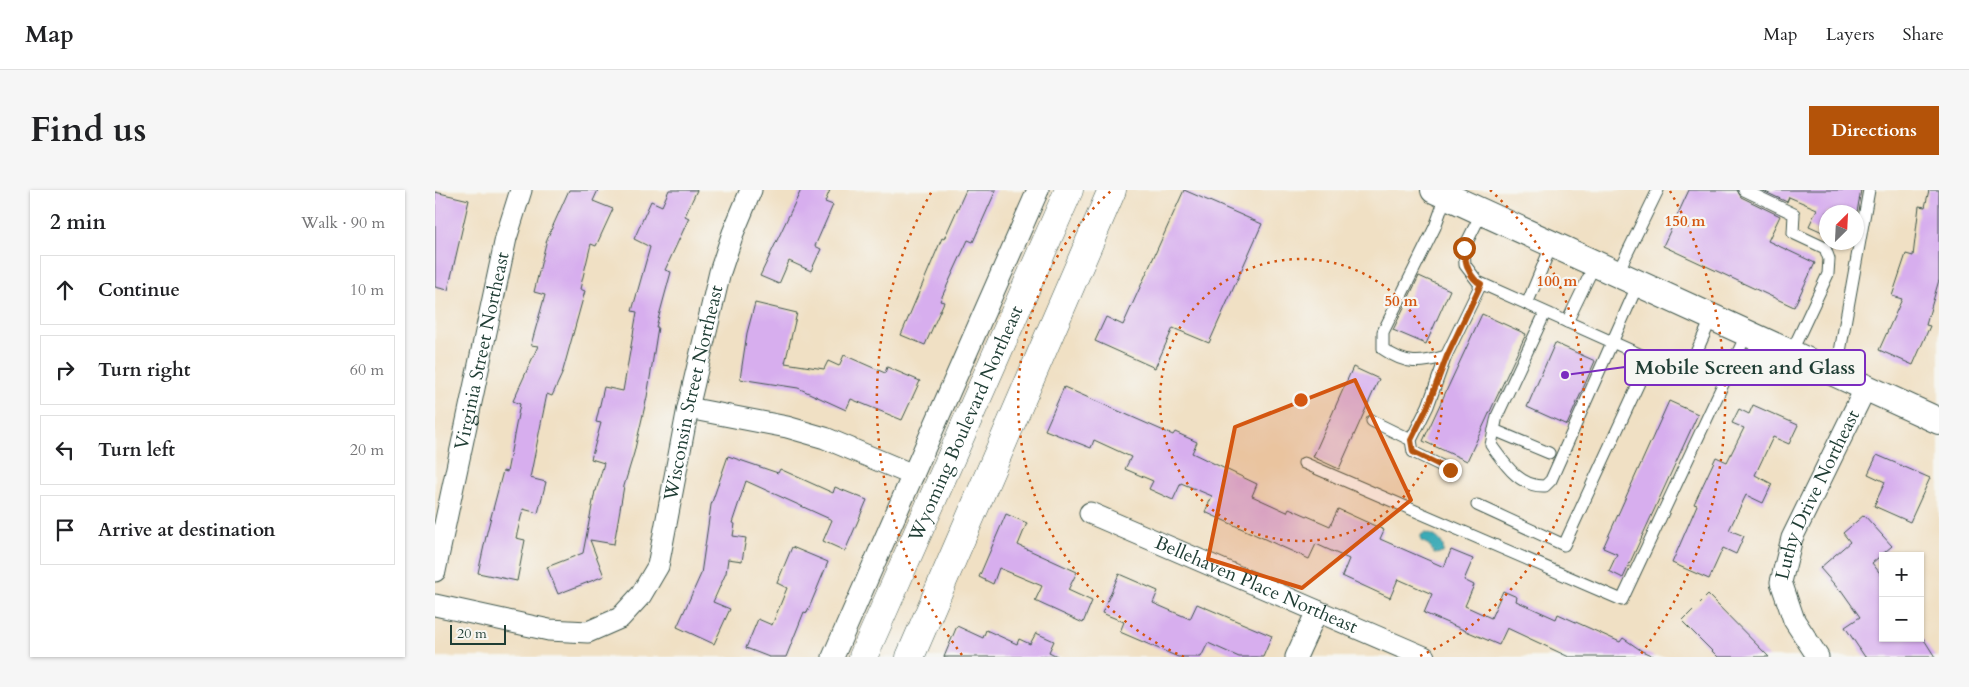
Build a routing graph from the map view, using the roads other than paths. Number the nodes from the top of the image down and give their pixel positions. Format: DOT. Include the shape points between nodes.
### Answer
graph roads {
  1 [pos="521,190"];
  2 [pos="751,190"];
  3 [pos="1038,190"];
  4 [pos="1069,190"];
  5 [pos="1112,190"];
  6 [pos="1658,190"];
  7 [pos="1744,190"];
  8 [pos="1869,190"];
  9 [pos="1440,193"];
  10 [pos="1482,212"];
  11 [pos="1552,244"];
  12 [pos="1617,274"];
  13 [pos="1481,284"];
  14 [pos="1527,304"];
  15 [pos="1545,312"];
  16 [pos="1713,317"];
  17 [pos="1567,322"];
  18 [pos="1747,333"];
  19 [pos="1613,342"];
  20 [pos="1791,353"];
  21 [pos="1447,356"];
  22 [pos="1650,359"];
  23 [pos="1836,374"];
  24 [pos="1866,387"];
  25 [pos="689,408"];
  26 [pos="1939,421"];
  27 [pos="1372,422"];
  28 [pos="1494,430"];
  29 [pos="1411,440"];
  30 [pos="1549,453"];
  31 [pos="1305,463"];
  32 [pos="1450,470"];
  33 [pos="913,475"];
  34 [pos="1477,506"];
  35 [pos="1090,512"];
  36 [pos="435,571"];
  37 [pos="435,605"];
  38 [pos="1317,611"];
  39 [pos="833,657"];
  40 [pos="863,657"];
  41 [pos="910,657"];
  42 [pos="1296,657"];
  43 [pos="1424,657"];
  44 [pos="1818,657"];
  1 -- 36 [label="street, Virginia Street Northeast" via="506,238"];
  2 -- 25 [label="street, Wisconsin Street Northeast" via="720,272"];
  3 -- 33 [label="street"];
  4 -- 40 [label="main road, Wyoming Boulevard Northeast"];
  5 -- 41 [label="main road"];
  6 -- 12 [label="lane"];
  7 -- 20 [label="lane" via="1794,214 1793,233 1825,248 1829,259 1828,274"];
  8 -- 23 [label="lane"];
  9 -- 10 [label="street"];
  9 -- 21 [label="lane" via="1435,227 1383,332 1383,349 1397,358 1420,362"];
  10 -- 11 [label="street"];
  10 -- 13 [label="lane" via="1464,248 1465,265"];
  11 -- 12 [label="street"];
  11 -- 14 [label="lane"];
  12 -- 16 [label="street"];
  12 -- 17 [label="lane"];
  12 -- 19 [label="lane"];
  13 -- 14 [label="lane"];
  13 -- 21 [label="lane"];
  14 -- 15 [label="lane"];
  15 -- 17 [label="lane"];
  15 -- 28 [label="lane" via="1497,416"];
  16 -- 18 [label="street"];
  16 -- 22 [label="lane" via="1686,375"];
  17 -- 19 [label="lane"];
  18 -- 20 [label="street"];
  18 -- 31 [label="lane" via="1622,600"];
  19 -- 22 [label="lane"];
  19 -- 28 [label="lane" via="1551,480 1545,486 1537,487 1513,474 1491,445"];
  20 -- 23 [label="street"];
  21 -- 29 [label="lane"];
  22 -- 34 [label="lane" via="1564,545"];
  23 -- 24 [label="street"];
  24 -- 26 [label="street"];
  24 -- 44 [label="street, Luthy Drive Northeast" via="1792,538 1781,582 1794,620"];
  25 -- 33 [label="street" via="787,427 825,438"];
  25 -- 37 [label="street, Wisconsin Street Northeast" via="658,566 641,596 621,618 588,632 549,630"];
  27 -- 29 [label="lane"];
  28 -- 30 [label="lane"];
  29 -- 32 [label="lane" via="1413,452"];
  33 -- 39 [label="street"];
  35 -- 38 [label="street, Bellehaven Place Northeast"];
  38 -- 42 [label="street"];
  38 -- 43 [label="street, Bellehaven Place Northeast"];
}
